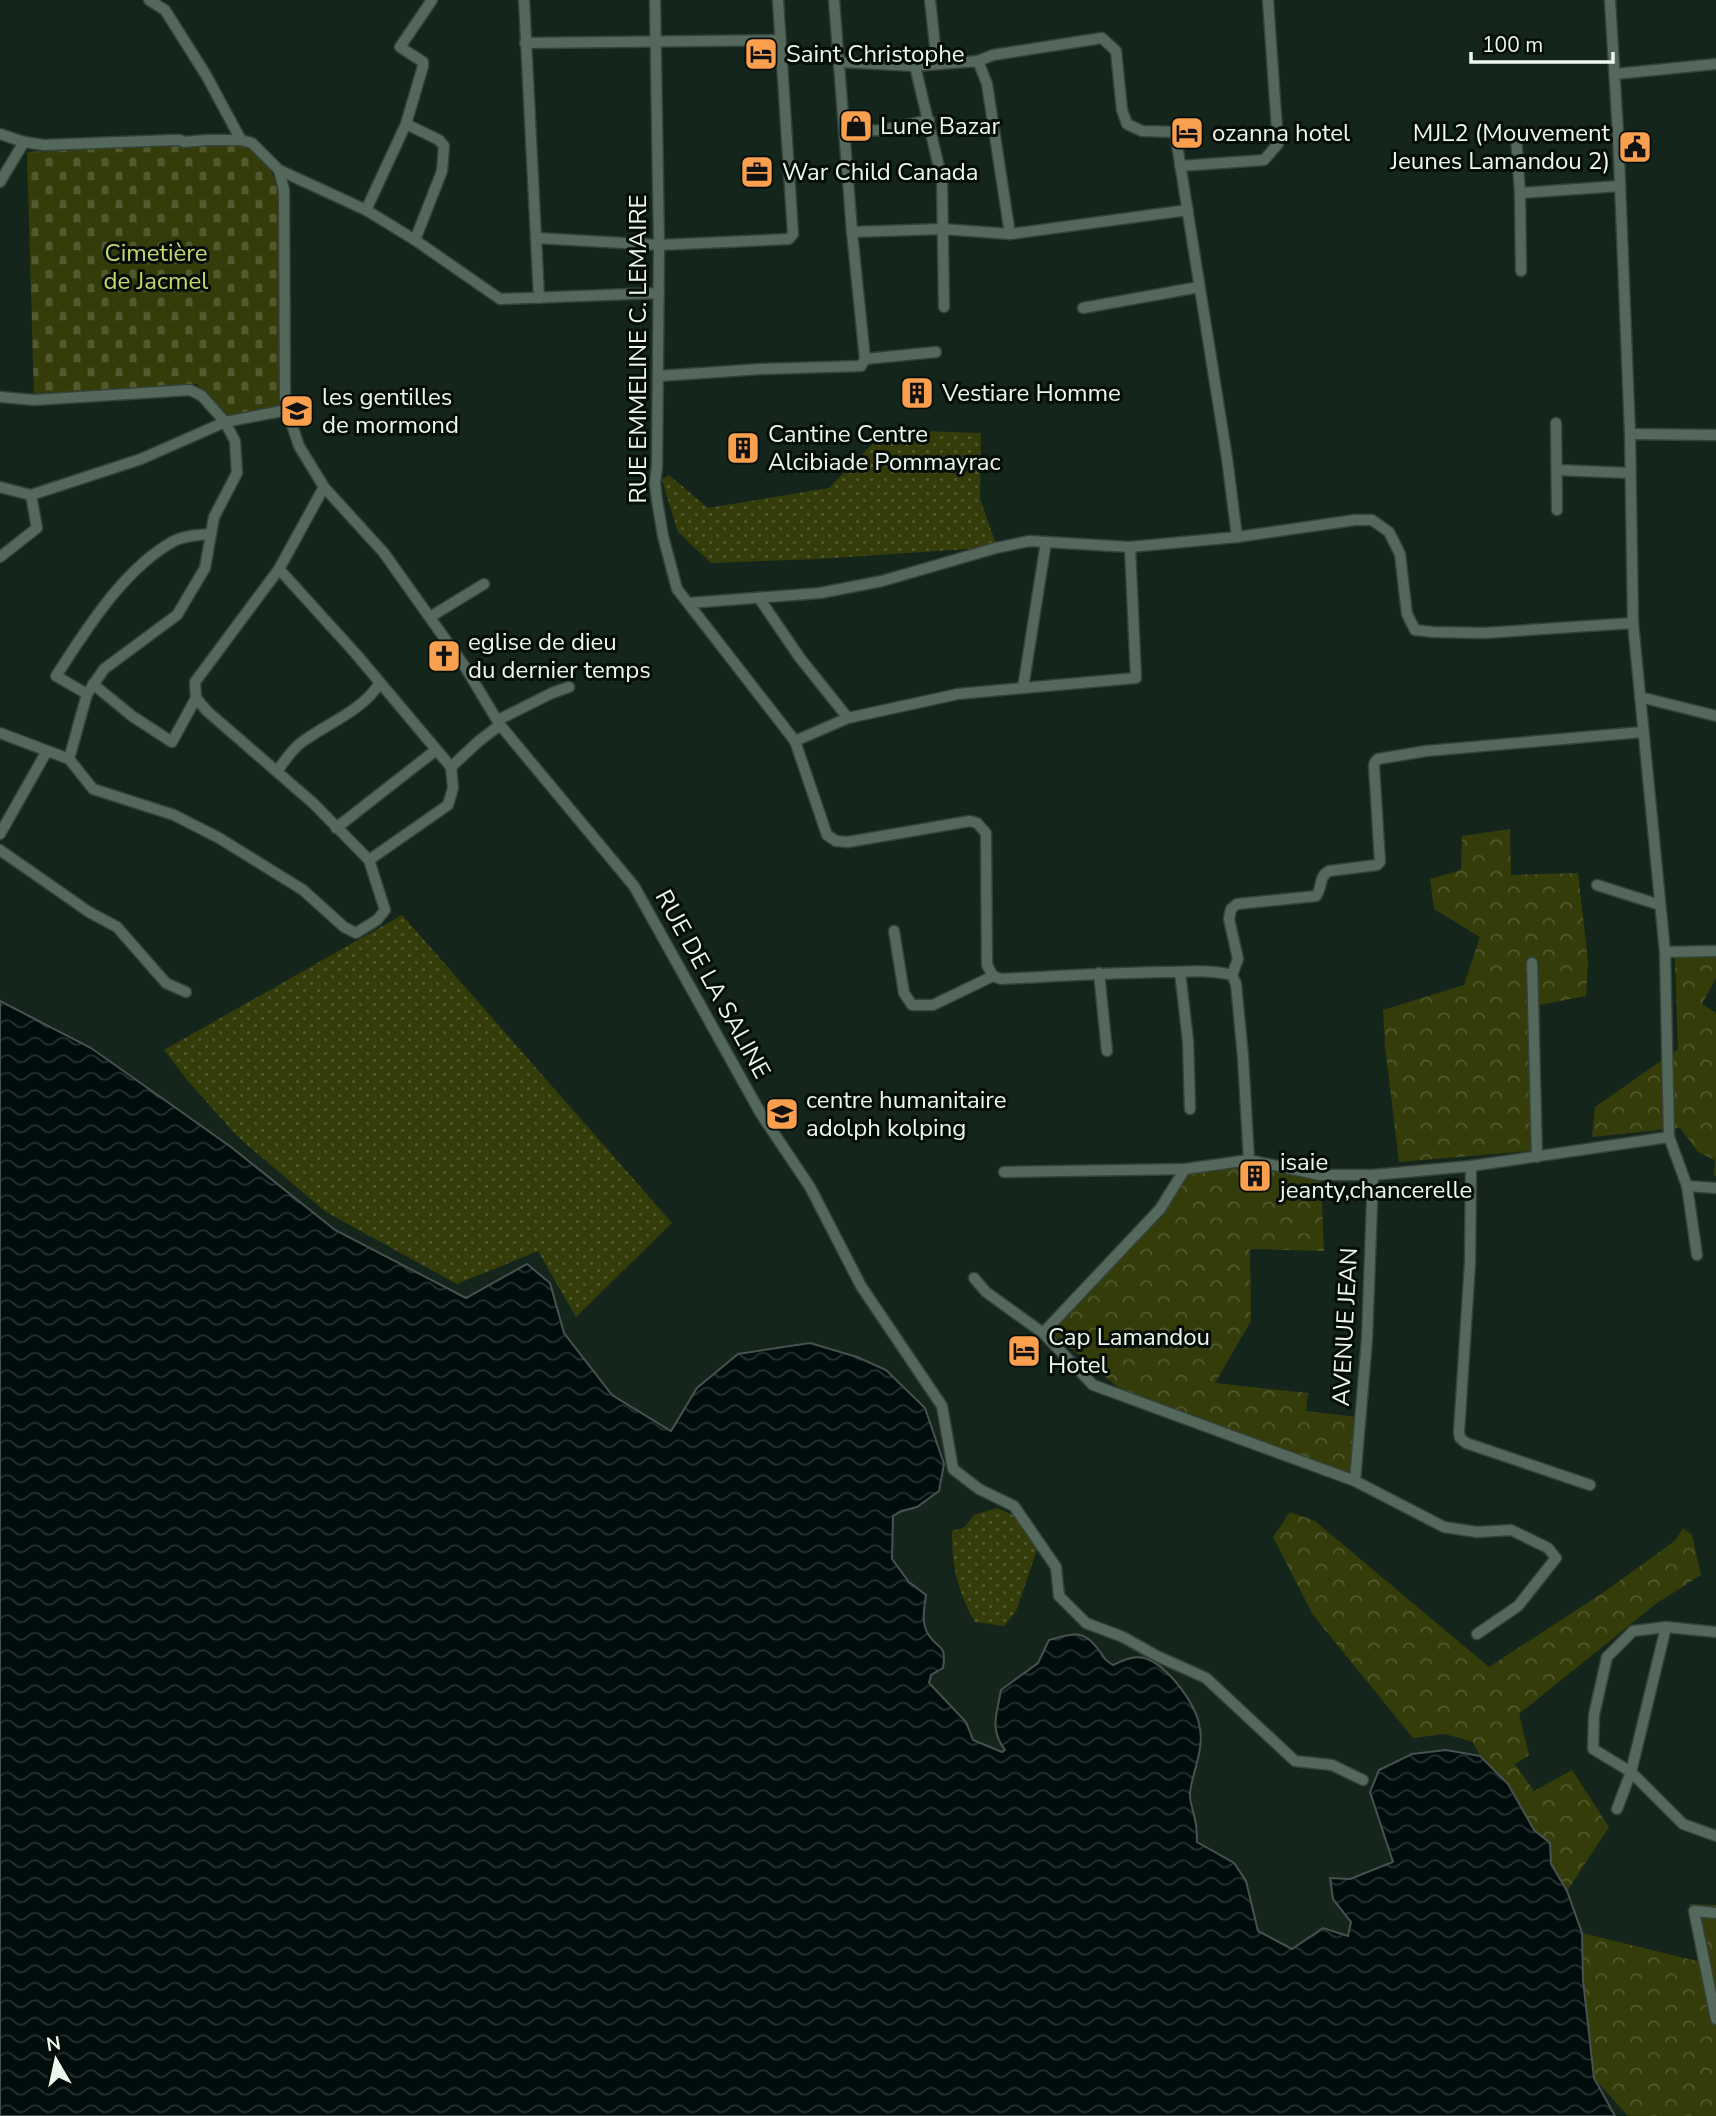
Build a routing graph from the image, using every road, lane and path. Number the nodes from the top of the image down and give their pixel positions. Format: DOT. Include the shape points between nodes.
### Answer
graph roads {
  1 [pos="149,0"];
  2 [pos="524,0"];
  3 [pos="655,0"];
  4 [pos="778,0"];
  5 [pos="834,0"];
  6 [pos="930,0"];
  7 [pos="1268,0"];
  8 [pos="1610,0"];
  9 [pos="431,3"];
  10 [pos="780,40"];
  11 [pos="656,42"];
  12 [pos="526,43"];
  13 [pos="978,61"];
  14 [pos="839,62"];
  15 [pos="937,64"];
  16 [pos="1716,64"];
  17 [pos="915,66"];
  18 [pos="1615,74"];
  19 [pos="929,120"];
  20 [pos="406,124"];
  21 [pos="844,131"];
  22 [pos="0,134"];
  23 [pos="1516,136"];
  24 [pos="241,140"];
  25 [pos="24,142"];
  26 [pos="1180,166"];
  27 [pos="279,170"];
  28 [pos="0,182"];
  29 [pos="1620,186"];
  30 [pos="1520,193"];
  31 [pos="366,210"];
  32 [pos="1188,210"];
  33 [pos="942,229"];
  34 [pos="852,232"];
  35 [pos="1010,234"];
  36 [pos="536,238"];
  37 [pos="415,240"];
  38 [pos="659,245"];
  39 [pos="1521,271"];
  40 [pos="1199,286"];
  41 [pos="659,293"];
  42 [pos="539,298"];
  43 [pos="944,307"];
  44 [pos="1083,307"];
  45 [pos="936,352"];
  46 [pos="865,359"];
  47 [pos="659,376"];
  48 [pos="0,397"];
  49 [pos="287,410"];
  50 [pos="225,422"];
  51 [pos="1556,423"];
  52 [pos="1630,434"];
  53 [pos="1716,435"];
  54 [pos="1557,470"];
  55 [pos="1630,473"];
  56 [pos="0,487"];
  57 [pos="324,487"];
  58 [pos="31,495"];
  59 [pos="1557,510"];
  60 [pos="211,534"];
  61 [pos="1237,537"];
  62 [pos="1046,542"];
  63 [pos="1130,547"];
  64 [pos="0,557"];
  65 [pos="279,569"];
  66 [pos="484,584"];
  67 [pos="759,597"];
  68 [pos="688,603"];
  69 [pos="430,617"];
  70 [pos="1633,623"];
  71 [pos="380,683"];
  72 [pos="569,687"];
  73 [pos="1023,688"];
  74 [pos="90,689"];
  75 [pos="196,698"];
  76 [pos="1640,698"];
  77 [pos="1716,716"];
  78 [pos="848,718"];
  79 [pos="499,723"];
  80 [pos="1642,732"];
  81 [pos="0,733"];
  82 [pos="795,741"];
  83 [pos="436,750"];
  84 [pos="47,751"];
  85 [pos="69,759"];
  86 [pos="451,767"];
  87 [pos="277,771"];
  88 [pos="336,828"];
  89 [pos="0,834"];
  90 [pos="0,850"];
  91 [pos="369,860"];
  92 [pos="1597,885"];
  93 [pos="1660,905"];
  94 [pos="894,931"];
  95 [pos="1716,951"];
  96 [pos="1665,952"];
  97 [pos="1532,963"];
  98 [pos="1180,972"];
  99 [pos="1098,973"];
  100 [pos="1232,975"];
  101 [pos="993,976"];
  102 [pos="186,992"];
  103 [pos="1107,1051"];
  104 [pos="1190,1109"];
  105 [pos="1669,1137"];
  106 [pos="1537,1157"];
  107 [pos="1249,1160"];
  108 [pos="1471,1166"];
  109 [pos="1185,1169"];
  110 [pos="1004,1172"];
  111 [pos="1373,1175"];
  112 [pos="1687,1186"];
  113 [pos="1716,1188"];
  114 [pos="1697,1255"];
  115 [pos="974,1278"];
  116 [pos="1043,1333"];
  117 [pos="1355,1482"];
  118 [pos="1590,1485"];
  119 [pos="1666,1628"];
  120 [pos="1716,1632"];
  121 [pos="1477,1634"];
  122 [pos="1631,1772"];
  123 [pos="1363,1780"];
  124 [pos="1617,1809"];
  125 [pos="1716,1836"];
  126 [pos="1716,1913"];
  127 [pos="1716,2019"];
  1 -- 24 [label="street" via="165,10"];
  2 -- 12 [label="street"];
  3 -- 11 [label="street, RUE EMMELINE C. LEMAIRE"];
  4 -- 10 [label="street"];
  5 -- 14 [label="street"];
  6 -- 15 [label="street"];
  7 -- 26 [label="street" via="1278,144 1264,160"];
  8 -- 18 [label="street"];
  9 -- 20 [label="street" via="400,47 424,66"];
  10 -- 11 [label="street"];
  10 -- 38 [label="street" via="793,234 789,239"];
  11 -- 12 [label="street"];
  11 -- 38 [label="street, RUE EMMELINE C. LEMAIRE"];
  12 -- 36 [label="street"];
  13 -- 15 [label="street"];
  13 -- 26 [label="street" via="1102,38 1116,51 1127,124 1142,131 1175,132"];
  13 -- 35 [label="street" via="987,84"];
  14 -- 17 [label="street"];
  14 -- 21 [label="street"];
  15 -- 17 [label="street"];
  16 -- 18 [label="street"];
  17 -- 19 [label="street"];
  18 -- 29 [label="street"];
  19 -- 21 [label="street" via="883,130"];
  19 -- 33 [label="street" via="942,180"];
  20 -- 31 [label="street"];
  20 -- 37 [label="street" via="444,146 442,171"];
  21 -- 34 [label="street"];
  22 -- 25 [label="street"];
  23 -- 30 [label="street"];
  24 -- 25 [label="street"];
  24 -- 27 [label="street" via="252,143"];
  25 -- 28 [label="street"];
  26 -- 32 [label="street"];
  27 -- 31 [label="street"];
  27 -- 49 [label="street, RUE DE LA SALINE" via="284,190"];
  29 -- 30 [label="street"];
  29 -- 52 [label="street"];
  30 -- 39 [label="street"];
  31 -- 37 [label="street"];
  32 -- 35 [label="street"];
  32 -- 40 [label="street"];
  33 -- 34 [label="street"];
  33 -- 35 [label="street"];
  33 -- 43 [label="street"];
  34 -- 46 [label="street"];
  36 -- 38 [label="street"];
  36 -- 42 [label="street"];
  37 -- 42 [label="street" via="500,299"];
  38 -- 41 [label="street, RUE EMMELINE C. LEMAIRE"];
  40 -- 44 [label="street"];
  40 -- 61 [label="street"];
  41 -- 42 [label="street"];
  41 -- 47 [label="street, RUE EMMELINE C. LEMAIRE"];
  45 -- 46 [label="street"];
  46 -- 47 [label="street" via="860,366"];
  47 -- 68 [label="street, RUE EMMELINE C. LEMAIRE" via="657,500 677,589"];
  48 -- 50 [label="street" via="34,400 190,390 202,396"];
  49 -- 50 [label="street"];
  49 -- 57 [label="street, RUE DE LA SALINE" via="299,446"];
  50 -- 58 [label="street" via="141,458"];
  50 -- 60 [label="street" via="235,441 237,473 214,517"];
  51 -- 54 [label="street"];
  52 -- 53 [label="street"];
  52 -- 55 [label="street"];
  54 -- 55 [label="street"];
  54 -- 59 [label="street"];
  55 -- 70 [label="street"];
  56 -- 58 [label="street"];
  57 -- 65 [label="street"];
  57 -- 69 [label="street, RUE DE LA SALINE" via="384,553"];
  58 -- 64 [label="street" via="37,528"];
  60 -- 74 [label="street" via="205,568 177,615 104,669"];
  60 -- 74 [label="street" via="175,540 150,558 99,613 56,676"];
  61 -- 63 [label="street"];
  61 -- 70 [label="street" via="1373,520 1389,532 1400,554 1407,614 1415,630 1484,633"];
  62 -- 63 [label="street"];
  62 -- 67 [label="street" via="996,548 820,593"];
  62 -- 73 [label="street"];
  63 -- 73 [label="street" via="1136,678"];
  65 -- 71 [label="street"];
  65 -- 75 [label="street" via="195,682"];
  66 -- 69 [label="street"];
  67 -- 68 [label="street"];
  67 -- 78 [label="street"];
  68 -- 82 [label="street, RUE EMMELINE C. LEMAIRE"];
  69 -- 79 [label="street, RUE DE LA SALINE"];
  70 -- 76 [label="street"];
  71 -- 83 [label="street"];
  71 -- 87 [label="street" via="358,708 300,743"];
  72 -- 79 [label="street"];
  73 -- 78 [label="street" via="958,694"];
  74 -- 75 [label="street" via="172,743"];
  74 -- 85 [label="street"];
  75 -- 87 [label="street"];
  76 -- 77 [label="street"];
  76 -- 80 [label="street"];
  78 -- 82 [label="street"];
  79 -- 86 [label="street"];
  79 -- 123 [label="street, RUE DE LA SALINE" via="634,886 755,1102 810,1187 861,1286 942,1406 953,1469 979,1489 1014,1506 1056,1567 1059,1596 1086,1623 1206,1678 1295,1760 1332,1765"];
  80 -- 93 [label="street"];
  80 -- 100 [label="street" via="1378,759 1374,766 1380,862 1329,871 1321,878 1316,896 1237,904 1229,919 1238,959"];
  81 -- 84 [label="street"];
  82 -- 101 [label="street, RUE EMMELINE C. LEMAIRE" via="827,835 836,841 970,821 986,833 987,965"];
  83 -- 86 [label="street"];
  83 -- 88 [label="street"];
  84 -- 85 [label="street"];
  84 -- 89 [label="street"];
  85 -- 91 [label="street" via="93,789 174,815 219,838 303,890 356,933 385,910"];
  86 -- 91 [label="street" via="453,788 448,805"];
  87 -- 88 [label="street"];
  88 -- 91 [label="street"];
  90 -- 102 [label="street" via="117,927 166,983"];
  92 -- 93 [label="street"];
  93 -- 96 [label="street"];
  94 -- 101 [label="street" via="904,993 912,1005 933,1005"];
  95 -- 96 [label="street"];
  96 -- 105 [label="street"];
  97 -- 106 [label="street"];
  98 -- 99 [label="street"];
  98 -- 100 [label="street"];
  98 -- 104 [label="street"];
  99 -- 101 [label="street"];
  99 -- 103 [label="street"];
  100 -- 107 [label="street"];
  105 -- 106 [label="street"];
  105 -- 112 [label="street"];
  106 -- 108 [label="street"];
  107 -- 109 [label="street"];
  107 -- 111 [label="street" via="1320,1175"];
  108 -- 111 [label="street"];
  108 -- 118 [label="street" via="1460,1438"];
  109 -- 110 [label="street"];
  109 -- 116 [label="street" via="1160,1209"];
  111 -- 117 [label="street, AVENUE JEAN" via="1367,1339"];
  112 -- 113 [label="street"];
  112 -- 114 [label="street"];
  115 -- 116 [label="street"];
  116 -- 117 [label="street" via="1093,1385"];
  117 -- 121 [label="street" via="1444,1527 1477,1532 1511,1530 1548,1548 1556,1558 1518,1606"];
  119 -- 120 [label="street"];
  119 -- 122 [label="street"];
  119 -- 122 [label="street" via="1633,1631 1607,1657 1592,1749"];
  122 -- 124 [label="street"];
  122 -- 125 [label="street" via="1683,1824"];
  126 -- 127 [label="street" via="1694,1911"];
}
